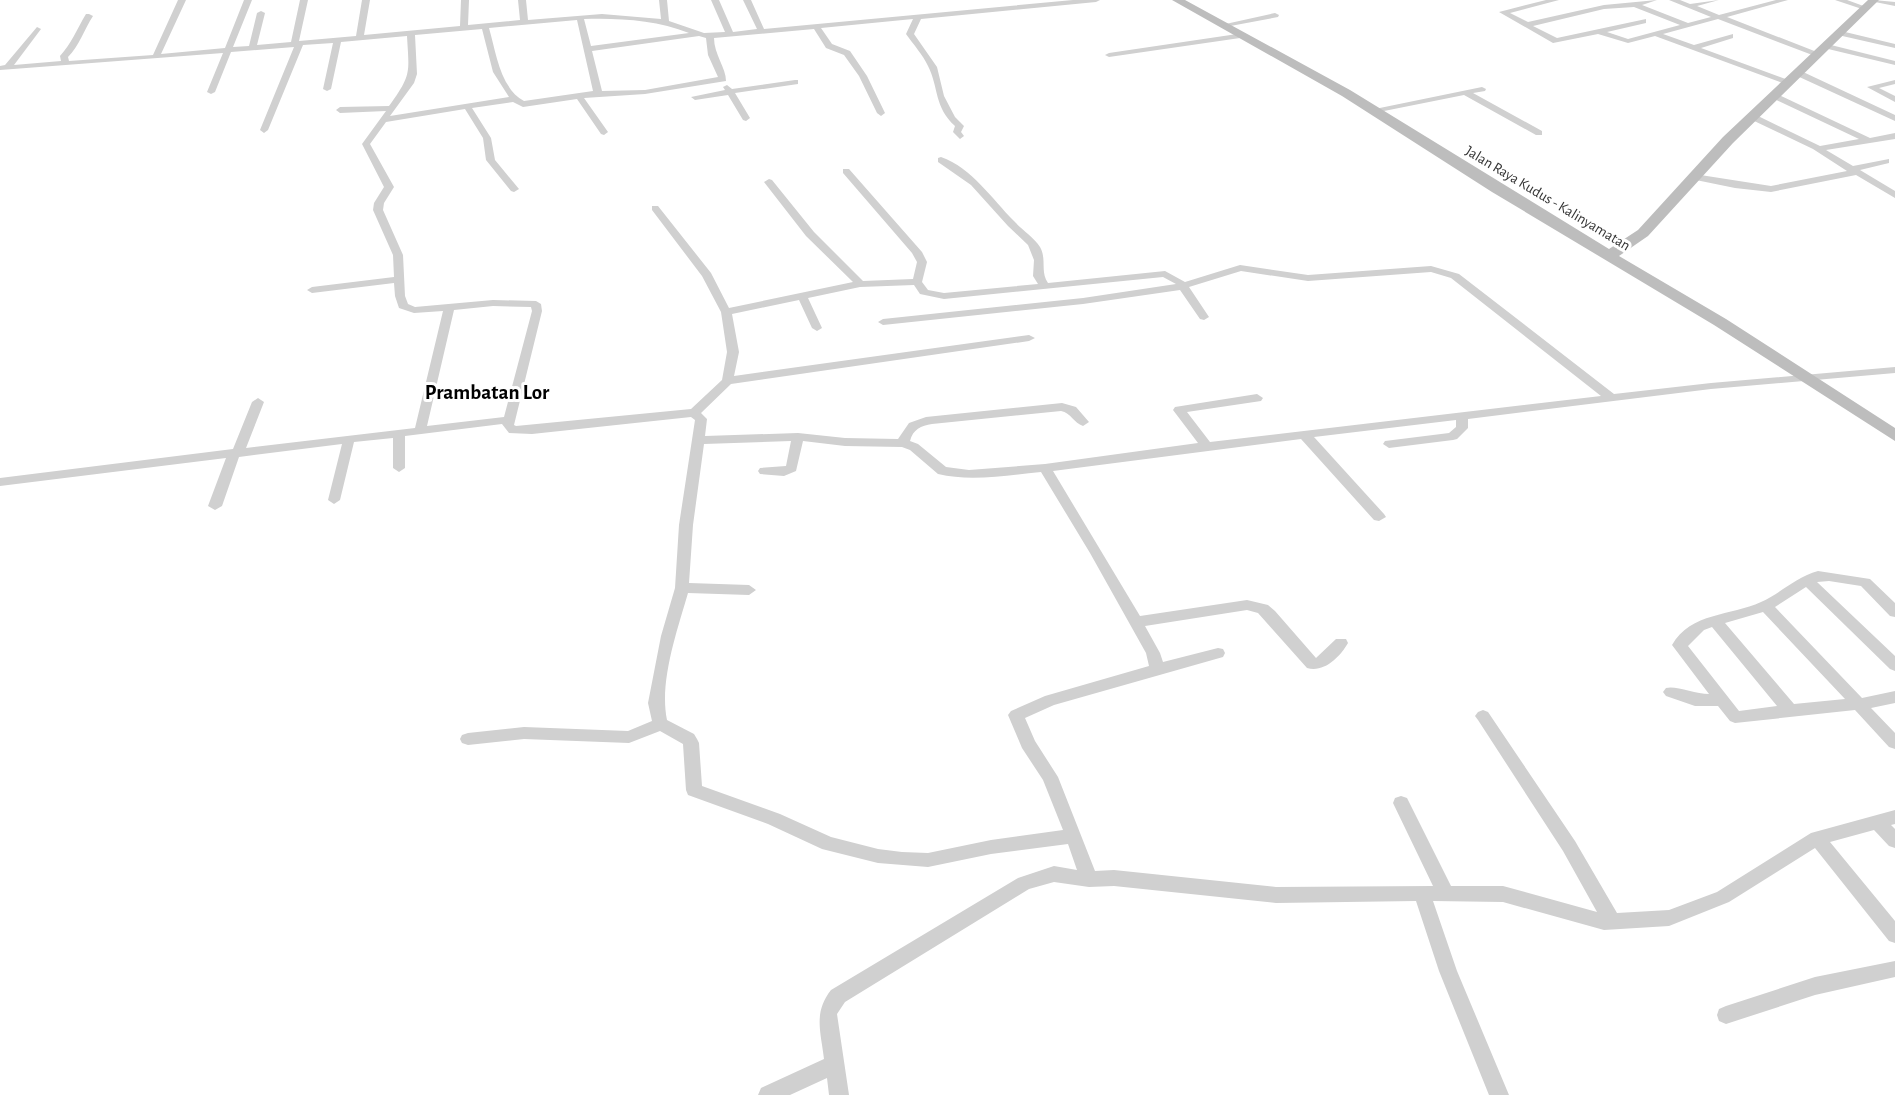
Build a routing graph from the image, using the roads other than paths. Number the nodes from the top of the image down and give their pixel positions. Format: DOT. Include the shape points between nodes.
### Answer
graph roads {
  1 [pos="182,0"];
  2 [pos="248,0"];
  3 [pos="304,0"];
  4 [pos="366,0"];
  5 [pos="465,0"];
  6 [pos="522,0"];
  7 [pos="663,0"];
  8 [pos="715,0"];
  9 [pos="747,0"];
  10 [pos="1096,0"];
  11 [pos="1177,0"];
  12 [pos="1555,0"];
  13 [pos="1622,0"];
  14 [pos="1653,0"];
  15 [pos="1673,0"];
  16 [pos="1715,0"];
  17 [pos="1784,0"];
  18 [pos="1839,0"];
  19 [pos="1873,3"];
  20 [pos="1895,3"];
  21 [pos="1636,5"];
  22 [pos="1690,6"];
  23 [pos="261,13"];
  24 [pos="1275,15"];
  25 [pos="89,16"];
  26 [pos="579,17"];
  27 [pos="918,17"];
  28 [pos="1718,17"];
  29 [pos="1643,21"];
  30 [pos="524,22"];
  31 [pos="665,22"];
  32 [pos="1225,25"];
  33 [pos="485,26"];
  34 [pos="1526,26"];
  35 [pos="1689,26"];
  36 [pos="817,27"];
  37 [pos="464,28"];
  38 [pos="37,29"];
  39 [pos="762,32"];
  40 [pos="1598,32"];
  41 [pos="411,33"];
  42 [pos="1841,33"];
  43 [pos="730,34"];
  44 [pos="1656,34"];
  45 [pos="695,35"];
  46 [pos="1244,35"];
  47 [pos="710,36"];
  48 [pos="1730,36"];
  49 [pos="359,39"];
  50 [pos="337,41"];
  51 [pos="297,45"];
  52 [pos="1895,46"];
  53 [pos="252,48"];
  54 [pos="1693,48"];
  55 [pos="588,49"];
  56 [pos="1822,50"];
  57 [pos="228,51"];
  58 [pos="1109,55"];
  59 [pos="156,57"];
  60 [pos="65,63"];
  61 [pos="1895,63"];
  62 [pos="4,68"];
  63 [pos="1798,73"];
  64 [pos="723,79"];
  65 [pos="795,82"];
  66 [pos="1895,82"];
  67 [pos="1788,83"];
  68 [pos="327,89"];
  69 [pos="1482,89"];
  70 [pos="211,92"];
  71 [pos="730,92"];
  72 [pos="1465,92"];
  73 [pos="598,93"];
  74 [pos="579,96"];
  75 [pos="1774,96"];
  76 [pos="695,97"];
  77 [pos="514,99"];
  78 [pos="1895,99"];
  79 [pos="392,108"];
  80 [pos="468,108"];
  81 [pos="340,110"];
  82 [pos="1374,110"];
  83 [pos="881,113"];
  84 [pos="1753,117"];
  85 [pos="746,118"];
  86 [pos="1895,118"];
  87 [pos="383,120"];
  88 [pos="264,130"];
  89 [pos="604,132"];
  90 [pos="1539,133"];
  91 [pos="960,136"];
  92 [pos="1895,136"];
  93 [pos="1869,140"];
  94 [pos="1818,148"];
  95 [pos="941,160"];
  96 [pos="1886,161"];
  97 [pos="846,171"];
  98 [pos="1853,171"];
  99 [pos="1694,177"];
  100 [pos="769,182"];
  101 [pos="514,189"];
  102 [pos="1895,195"];
  103 [pos="655,208"];
  104 [pos="1610,255"];
  105 [pos="399,279"];
  106 [pos="917,282"];
  107 [pos="860,284"];
  108 [pos="1044,285"];
  109 [pos="1183,286"];
  110 [pos="312,290"];
  111 [pos="802,296"];
  112 [pos="449,308"];
  113 [pos="726,312"];
  114 [pos="1204,317"];
  115 [pos="883,322"];
  116 [pos="817,328"];
  117 [pos="1029,338"];
  118 [pos="1895,370"];
  119 [pos="1808,377"];
  120 [pos="727,381"];
  121 [pos="1257,398"];
  122 [pos="1613,399"];
  123 [pos="258,402"];
  124 [pos="694,413"];
  125 [pos="1462,417"];
  126 [pos="507,420"];
  127 [pos="1083,422"];
  128 [pos="420,430"];
  129 [pos="399,433"];
  130 [pos="1305,435"];
  131 [pos="1895,436"];
  132 [pos="798,437"];
  133 [pos="349,439"];
  134 [pos="699,440"];
  135 [pos="903,443"];
  136 [pos="1389,444"];
  137 [pos="1207,446"];
  138 [pos="236,452"];
  139 [pos="399,468"];
  140 [pos="1045,468"];
  141 [pos="764,471"];
  142 [pos="0,483"];
  143 [pos="334,500"];
  144 [pos="215,506"];
  145 [pos="1379,517"];
  146 [pos="1807,580"];
  147 [pos="682,588"];
  148 [pos="749,590"];
  149 [pos="1766,606"];
  150 [pos="1895,612"];
  151 [pos="1714,621"];
  152 [pos="1135,622"];
  153 [pos="1341,643"];
  154 [pos="1218,653"];
  155 [pos="1895,665"];
  156 [pos="1158,669"];
  157 [pos="1671,692"];
  158 [pos="1895,697"];
  159 [pos="1721,700"];
  160 [pos="1859,704"];
  161 [pos="1790,710"];
  162 [pos="1483,716"];
  163 [pos="660,724"];
  164 [pos="468,739"];
  165 [pos="1895,743"];
  166 [pos="1401,803"];
  167 [pos="1895,817"];
  168 [pos="1876,821"];
  169 [pos="1817,838"];
  170 [pos="1895,841"];
  171 [pos="1078,844"];
  172 [pos="1089,875"];
  173 [pos="1422,894"];
  174 [pos="1446,894"];
  175 [pos="1612,922"];
  176 [pos="1895,935"];
  177 [pos="1895,969"];
  178 [pos="1726,1015"];
  179 [pos="836,1064"];
  180 [pos="768,1095"];
  181 [pos="839,1095"];
  182 [pos="1499,1095"];
  1 -- 59 [label="street"];
  2 -- 57 [label="street"];
  3 -- 51 [label="street"];
  4 -- 49 [label="street"];
  5 -- 37 [label="street"];
  6 -- 30 [label="street"];
  7 -- 31 [label="street"];
  8 -- 43 [label="street"];
  9 -- 39 [label="street"];
  10 -- 27 [label="street"];
  11 -- 32 [label="main road, Jalan Raya Kudus - Kalinyamatan"];
  12 -- 34 [label="street" via="1503,12"];
  13 -- 21 [label="street"];
  14 -- 21 [label="street"];
  15 -- 22 [label="street"];
  16 -- 22 [label="street"];
  17 -- 28 [label="street"];
  18 -- 19 [label="street"];
  19 -- 20 [label="street"];
  19 -- 42 [label="main road"];
  21 -- 34 [label="street" via="1604,7"];
  21 -- 35 [label="street"];
  22 -- 28 [label="street"];
  23 -- 53 [label="street"];
  24 -- 32 [label="street"];
  25 -- 60 [label="street" via="74,47 64,56"];
  26 -- 30 [label="street"];
  26 -- 31 [label="street"];
  26 -- 55 [label="street"];
  27 -- 36 [label="street"];
  27 -- 91 [label="street" via="910,34 933,67 936,85 951,118 960,126"];
  28 -- 35 [label="street"];
  28 -- 56 [label="street"];
  29 -- 40 [label="street"];
  30 -- 33 [label="street"];
  31 -- 45 [label="street"];
  32 -- 46 [label="main road, Jalan Raya Kudus - Kalinyamatan"];
  33 -- 37 [label="street"];
  33 -- 77 [label="street" via="497,72"];
  34 -- 40 [label="street" via="1556,41"];
  35 -- 44 [label="street"];
  36 -- 39 [label="street"];
  36 -- 83 [label="street" via="829,46 847,53"];
  37 -- 41 [label="street"];
  38 -- 62 [label="street"];
  39 -- 43 [label="street"];
  40 -- 44 [label="street" via="1628,41"];
  41 -- 49 [label="street"];
  41 -- 79 [label="street" via="412,79"];
  42 -- 52 [label="street"];
  42 -- 56 [label="main road"];
  43 -- 47 [label="street"];
  44 -- 54 [label="street"];
  45 -- 47 [label="street"];
  45 -- 55 [label="street"];
  46 -- 58 [label="street"];
  46 -- 82 [label="main road, Jalan Raya Kudus - Kalinyamatan"];
  47 -- 64 [label="street" via="713,63 721,70"];
  48 -- 54 [label="street"];
  49 -- 50 [label="street"];
  50 -- 51 [label="street"];
  50 -- 68 [label="street"];
  51 -- 53 [label="street"];
  51 -- 88 [label="street"];
  53 -- 57 [label="street"];
  54 -- 67 [label="street"];
  55 -- 73 [label="street"];
  56 -- 61 [label="street"];
  56 -- 63 [label="main road"];
  57 -- 59 [label="street"];
  57 -- 70 [label="street"];
  59 -- 60 [label="street"];
  60 -- 62 [label="street"];
  63 -- 67 [label="main road"];
  63 -- 86 [label="street"];
  64 -- 71 [label="street"];
  64 -- 73 [label="street" via="645,92"];
  65 -- 71 [label="street"];
  66 -- 78 [label="street" via="1870,87"];
  67 -- 75 [label="main road"];
  69 -- 72 [label="street"];
  71 -- 76 [label="street"];
  71 -- 85 [label="street"];
  72 -- 82 [label="street"];
  72 -- 90 [label="street"];
  73 -- 74 [label="street"];
  74 -- 77 [label="street" via="534,104"];
  74 -- 89 [label="street"];
  75 -- 84 [label="main road"];
  75 -- 93 [label="street"];
  77 -- 80 [label="street"];
  79 -- 81 [label="street"];
  79 -- 87 [label="street"];
  80 -- 87 [label="street"];
  80 -- 101 [label="street" via="487,138 491,160"];
  82 -- 104 [label="main road, Jalan Raya Kudus - Kalinyamatan"];
  84 -- 94 [label="street"];
  84 -- 99 [label="main road"];
  87 -- 105 [label="street" via="369,137 366,148 389,187 378,210 396,245"];
  92 -- 93 [label="street"];
  93 -- 94 [label="street"];
  94 -- 98 [label="street"];
  95 -- 108 [label="street" via="975,183 1032,243 1039,260 1038,276"];
  96 -- 98 [label="street"];
  97 -- 106 [label="street" via="917,252 922,262"];
  98 -- 99 [label="street" via="1772,189"];
  98 -- 102 [label="street"];
  99 -- 104 [label="main road" via="1643,233"];
  100 -- 107 [label="street" via="810,234"];
  103 -- 113 [label="street" via="706,275"];
  104 -- 119 [label="main road, Jalan Raya Kudus - Kalinyamatan"];
  105 -- 110 [label="street"];
  105 -- 112 [label="street" via="400,303 406,308"];
  106 -- 107 [label="street"];
  106 -- 108 [label="street" via="924,292 944,296"];
  107 -- 111 [label="street"];
  108 -- 109 [label="street" via="1152,273 1174,276"];
  109 -- 114 [label="street"];
  109 -- 115 [label="street"];
  109 -- 122 [label="street" via="1240,268 1308,278 1441,270 1455,276"];
  111 -- 113 [label="street"];
  111 -- 116 [label="street"];
  112 -- 126 [label="street" via="494,303 537,306"];
  112 -- 128 [label="street"];
  113 -- 120 [label="street" via="733,361"];
  117 -- 120 [label="street"];
  118 -- 119 [label="street"];
  119 -- 122 [label="street"];
  119 -- 131 [label="main road, Jalan Raya Kudus - Kalinyamatan"];
  120 -- 124 [label="street"];
  121 -- 137 [label="street" via="1179,410"];
  122 -- 125 [label="street"];
  123 -- 138 [label="street"];
  124 -- 126 [label="street" via="532,430 510,428"];
  124 -- 134 [label="street" via="703,423"];
  125 -- 130 [label="street"];
  125 -- 136 [label="street" via="1461,428 1453,436"];
  126 -- 128 [label="street"];
  127 -- 135 [label="street" via="1072,410 1062,407 932,420 914,424 906,431"];
  128 -- 129 [label="street"];
  129 -- 133 [label="street"];
  129 -- 139 [label="street"];
  130 -- 137 [label="street"];
  130 -- 145 [label="street"];
  132 -- 134 [label="street"];
  132 -- 135 [label="street"];
  132 -- 141 [label="street" via="792,468 784,472"];
  133 -- 138 [label="street"];
  133 -- 143 [label="street"];
  134 -- 147 [label="street"];
  135 -- 140 [label="street" via="914,447 946,473"];
  137 -- 140 [label="street"];
  138 -- 142 [label="street"];
  138 -- 144 [label="street"];
  140 -- 152 [label="street"];
  146 -- 149 [label="street"];
  146 -- 150 [label="street" via="1829,576 1862,581"];
  146 -- 155 [label="street"];
  147 -- 148 [label="street"];
  147 -- 163 [label="street" via="668,636 656,704"];
  149 -- 151 [label="street"];
  149 -- 160 [label="street"];
  151 -- 159 [label="street" via="1699,626 1679,645"];
  151 -- 161 [label="street"];
  152 -- 153 [label="street" via="1247,605 1263,609 1312,664 1319,664"];
  152 -- 156 [label="street"];
  154 -- 156 [label="street"];
  156 -- 171 [label="street" via="1017,715 1028,744 1050,777"];
  157 -- 159 [label="street" via="1695,700"];
  158 -- 160 [label="street"];
  159 -- 161 [label="street" via="1735,717"];
  160 -- 161 [label="street"];
  160 -- 165 [label="street"];
  162 -- 175 [label="street" via="1569,846"];
  163 -- 164 [label="street" via="629,737 524,733"];
  163 -- 171 [label="street" via="688,738 692,785 699,794 774,819 828,844 878,856 928,860 991,847"];
  166 -- 174 [label="street"];
  167 -- 168 [label="street"];
  168 -- 169 [label="street"];
  168 -- 170 [label="street"];
  169 -- 175 [label="street" via="1697,909 1669,918"];
  169 -- 176 [label="street"];
  171 -- 172 [label="street"];
  172 -- 173 [label="street" via="1276,895"];
  172 -- 179 [label="street" via="1054,874 1024,883 845,991 834,1000 828,1014"];
  173 -- 174 [label="street"];
  173 -- 182 [label="street" via="1448,971"];
  174 -- 175 [label="street" via="1520,897 1589,919"];
  177 -- 178 [label="street" via="1815,986"];
  179 -- 180 [label="street"];
  179 -- 181 [label="street"];
}
